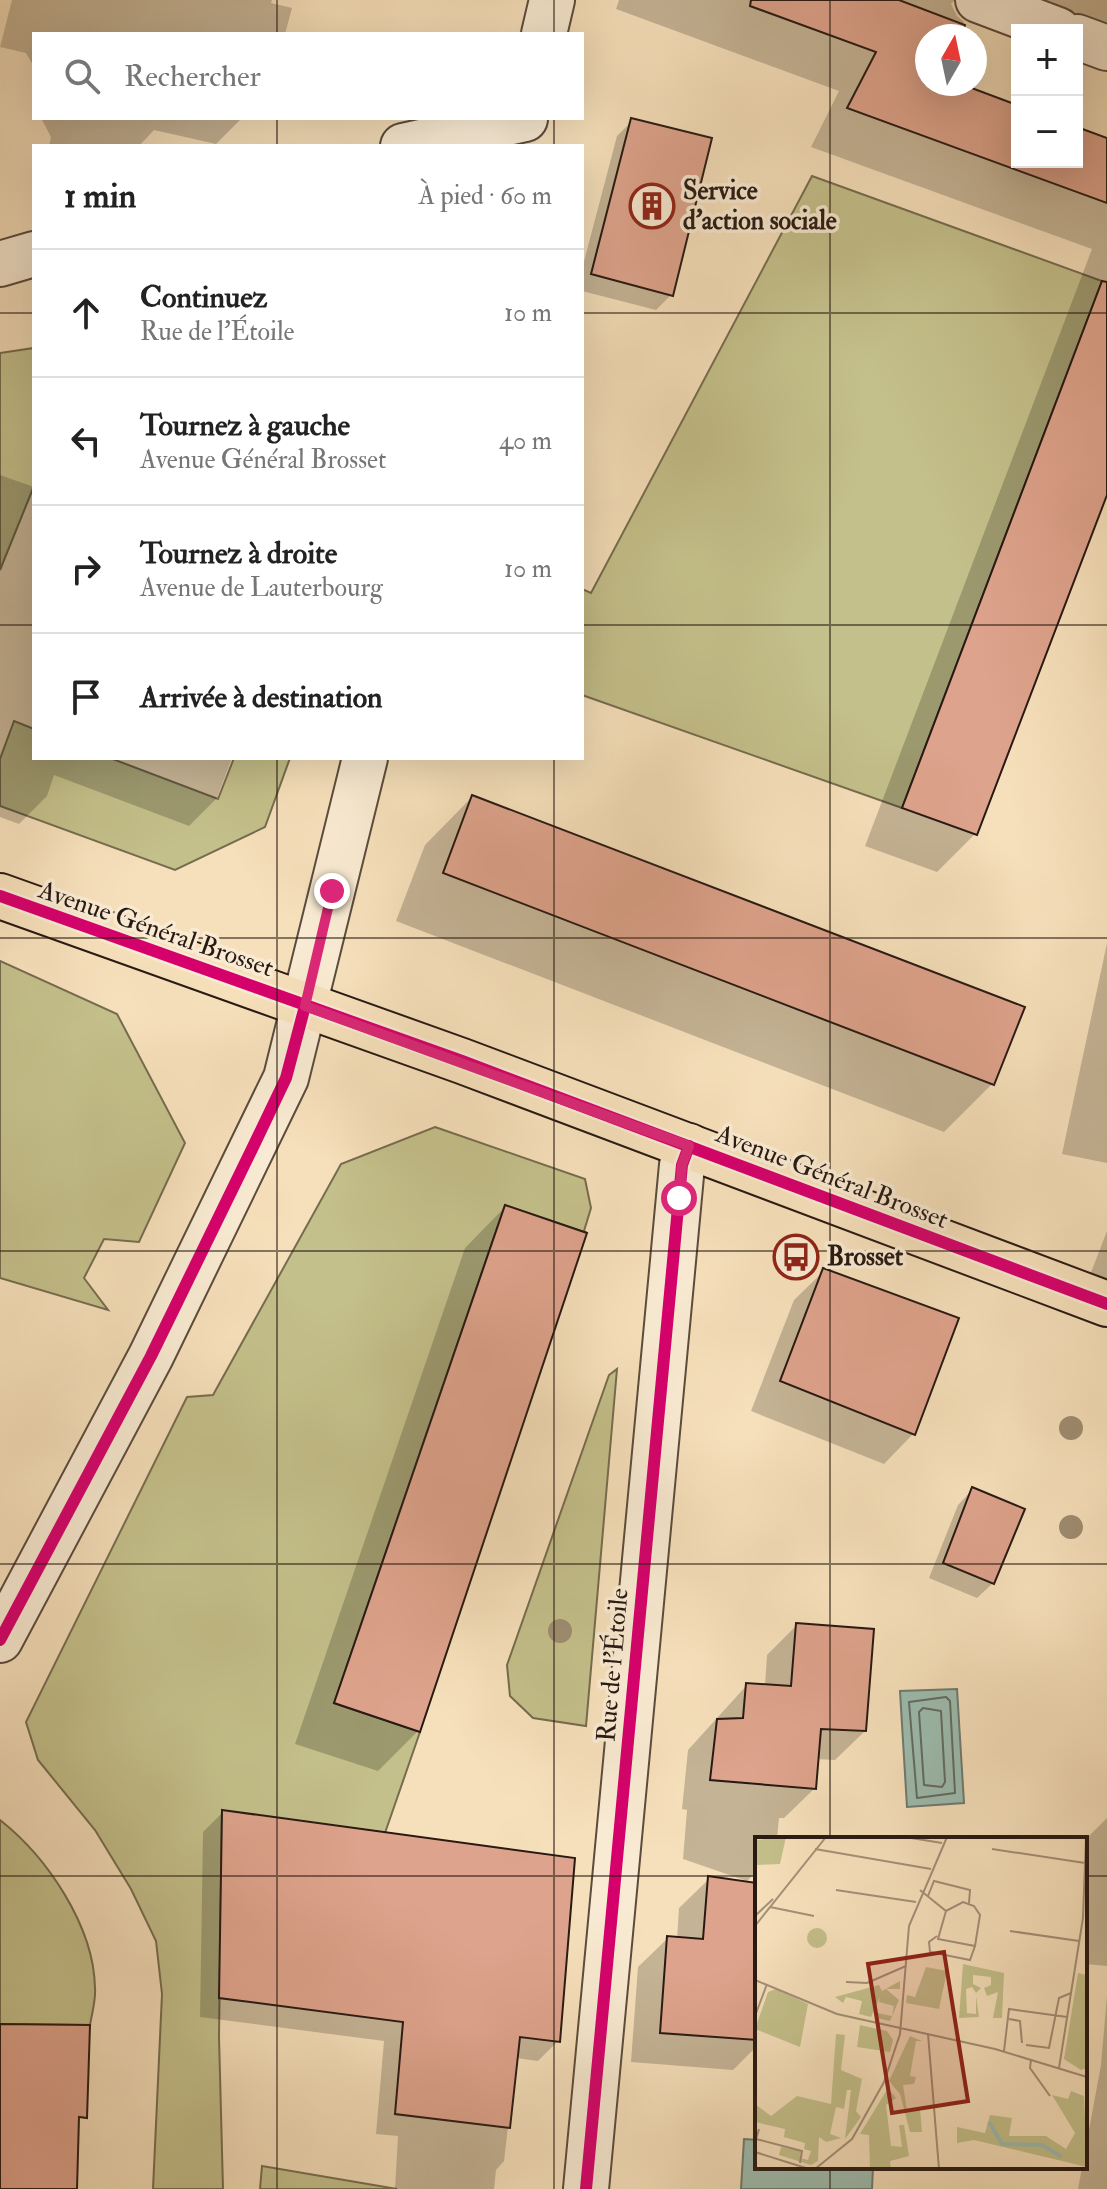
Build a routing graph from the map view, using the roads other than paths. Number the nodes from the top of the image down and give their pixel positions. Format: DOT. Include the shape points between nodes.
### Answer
graph roads {
  1 [pos="552,0"];
  2 [pos="978,0"];
  3 [pos="1042,24"];
  4 [pos="544,32"];
  5 [pos="1083,39"];
  6 [pos="1107,48"];
  7 [pos="516,120"];
  8 [pos="524,120"];
  9 [pos="412,144"];
  10 [pos="518,144"];
  11 [pos="32,255"];
  12 [pos="0,264"];
  13 [pos="365,760"];
  14 [pos="0,896"];
  15 [pos="305,1006"];
  16 [pos="689,1146"];
  17 [pos="1107,1304"];
  18 [pos="0,1640"];
  19 [pos="586,2189"];
  1 -- 4 [label="street"];
  2 -- 3 [label="street"];
  5 -- 6 [label="street"];
  7 -- 9 [label="street"];
  8 -- 10 [label="street"];
  11 -- 12 [label="street"];
  13 -- 15 [label="street"];
  14 -- 15 [label="main road, Avenue Général Brosset"];
  15 -- 16 [label="main road, Avenue Général Brosset"];
  15 -- 18 [label="street" via="286,1078 252,1149 151,1356"];
  16 -- 17 [label="main road, Avenue Général Brosset"];
  16 -- 19 [label="street, Rue de l'Étoile" via="682,1165"];
}
